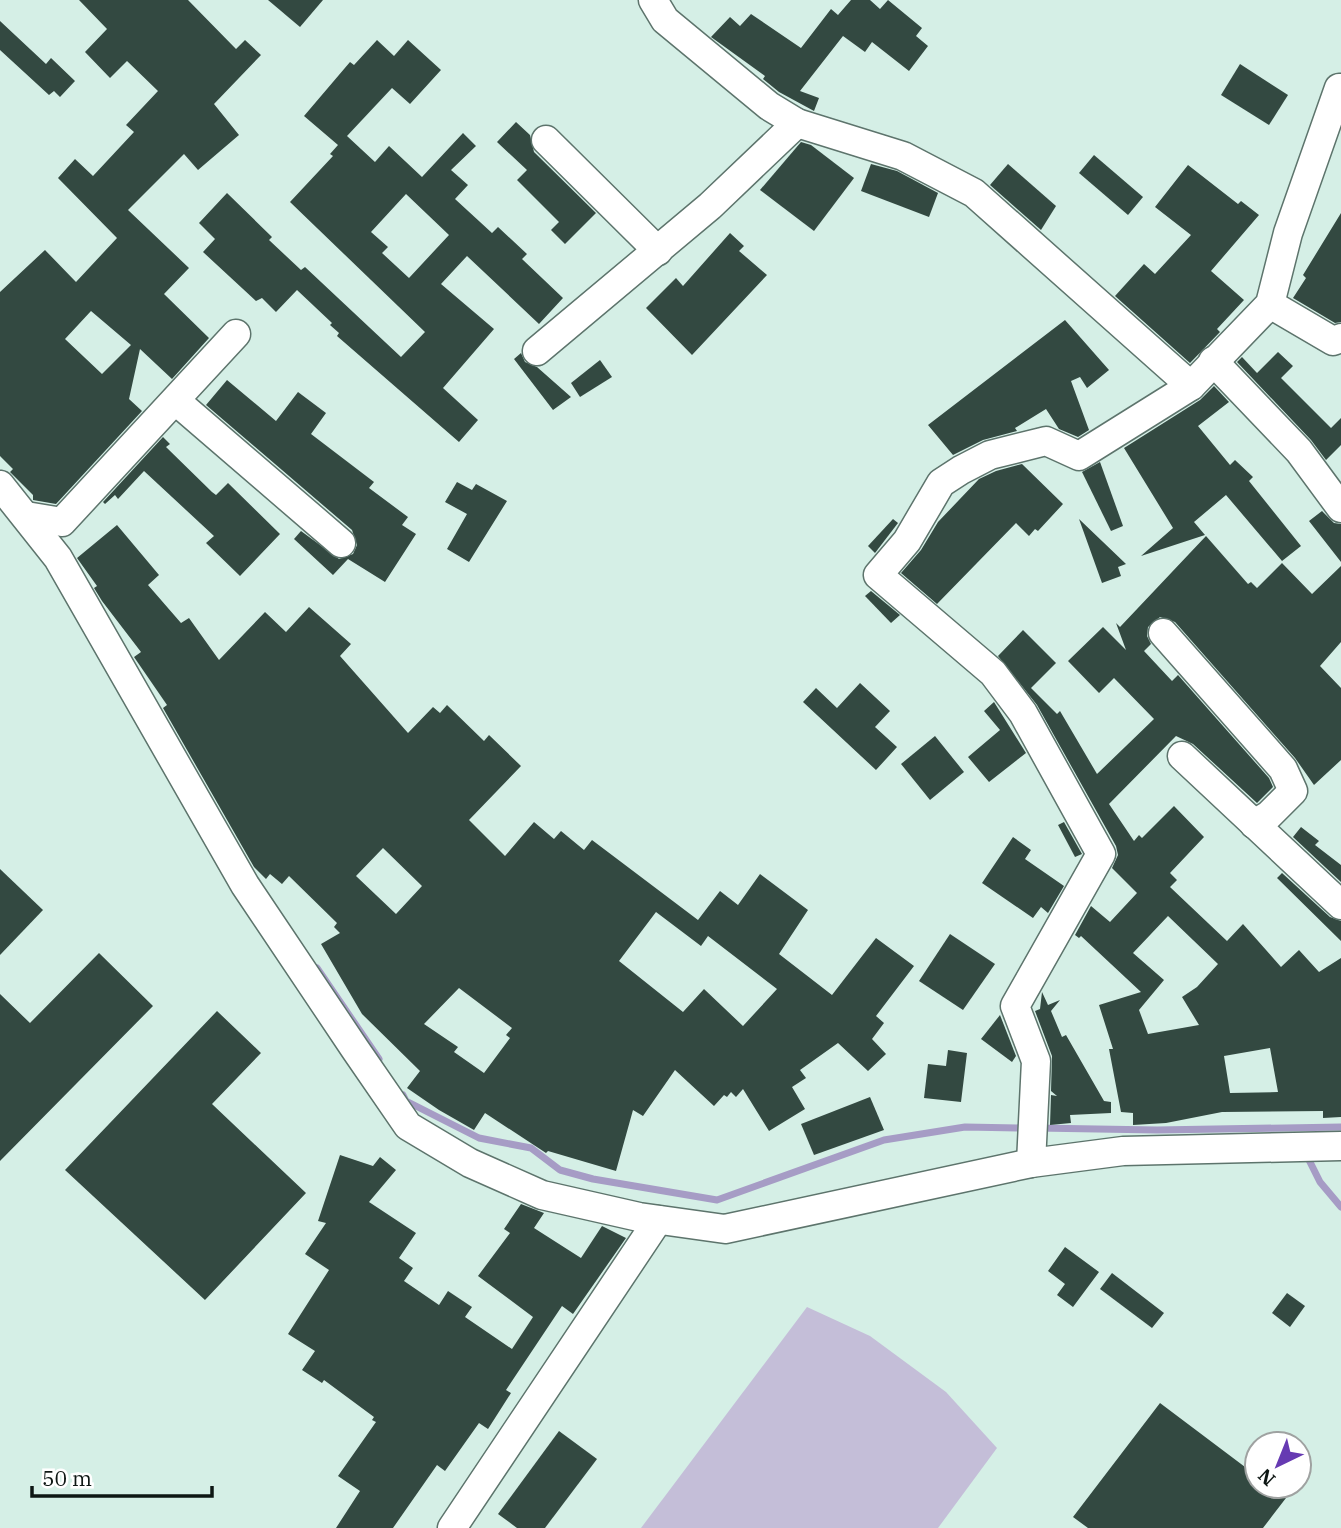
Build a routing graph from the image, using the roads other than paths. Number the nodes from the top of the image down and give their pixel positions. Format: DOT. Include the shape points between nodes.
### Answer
graph roads {
  1 [pos="653,0"];
  2 [pos="1339,88"];
  3 [pos="797,123"];
  4 [pos="546,140"];
  5 [pos="658,251"];
  6 [pos="1270,304"];
  7 [pos="236,334"];
  8 [pos="1341,338"];
  9 [pos="537,351"];
  10 [pos="1213,361"];
  11 [pos="1191,386"];
  12 [pos="176,401"];
  13 [pos="0,485"];
  14 [pos="1341,508"];
  15 [pos="26,516"];
  16 [pos="341,542"];
  17 [pos="1163,633"];
  18 [pos="1182,756"];
  19 [pos="1254,824"];
  20 [pos="1341,905"];
  21 [pos="1341,1146"];
  22 [pos="1031,1163"];
  23 [pos="658,1220"];
  24 [pos="452,1528"];
  1 -- 3 [label="street" via="665,19 769,106"];
  2 -- 6 [label="street" via="1288,233"];
  3 -- 5 [label="street"];
  3 -- 11 [label="street" via="903,156 974,193"];
  4 -- 5 [label="street"];
  5 -- 9 [label="street"];
  6 -- 8 [label="street" via="1333,341"];
  6 -- 10 [label="street" via="1254,325"];
  7 -- 12 [label="street"];
  10 -- 11 [label="street"];
  10 -- 14 [label="street" via="1299,451"];
  11 -- 22 [label="street" via="1079,456 1046,441 990,456 961,470 941,483 907,541 878,575 993,673 1023,713 1101,854 1015,1006 1036,1061"];
  12 -- 15 [label="street" via="62,522"];
  12 -- 16 [label="street"];
  13 -- 15 [label="street"];
  15 -- 23 [label="street" via="58,558 245,885 408,1126 470,1163 542,1195"];
  17 -- 19 [label="street" via="1283,769 1293,791"];
  18 -- 19 [label="street"];
  19 -- 20 [label="street"];
  21 -- 22 [label="street" via="1123,1151"];
  22 -- 23 [label="street" via="725,1230"];
  23 -- 24 [label="street"];
}
